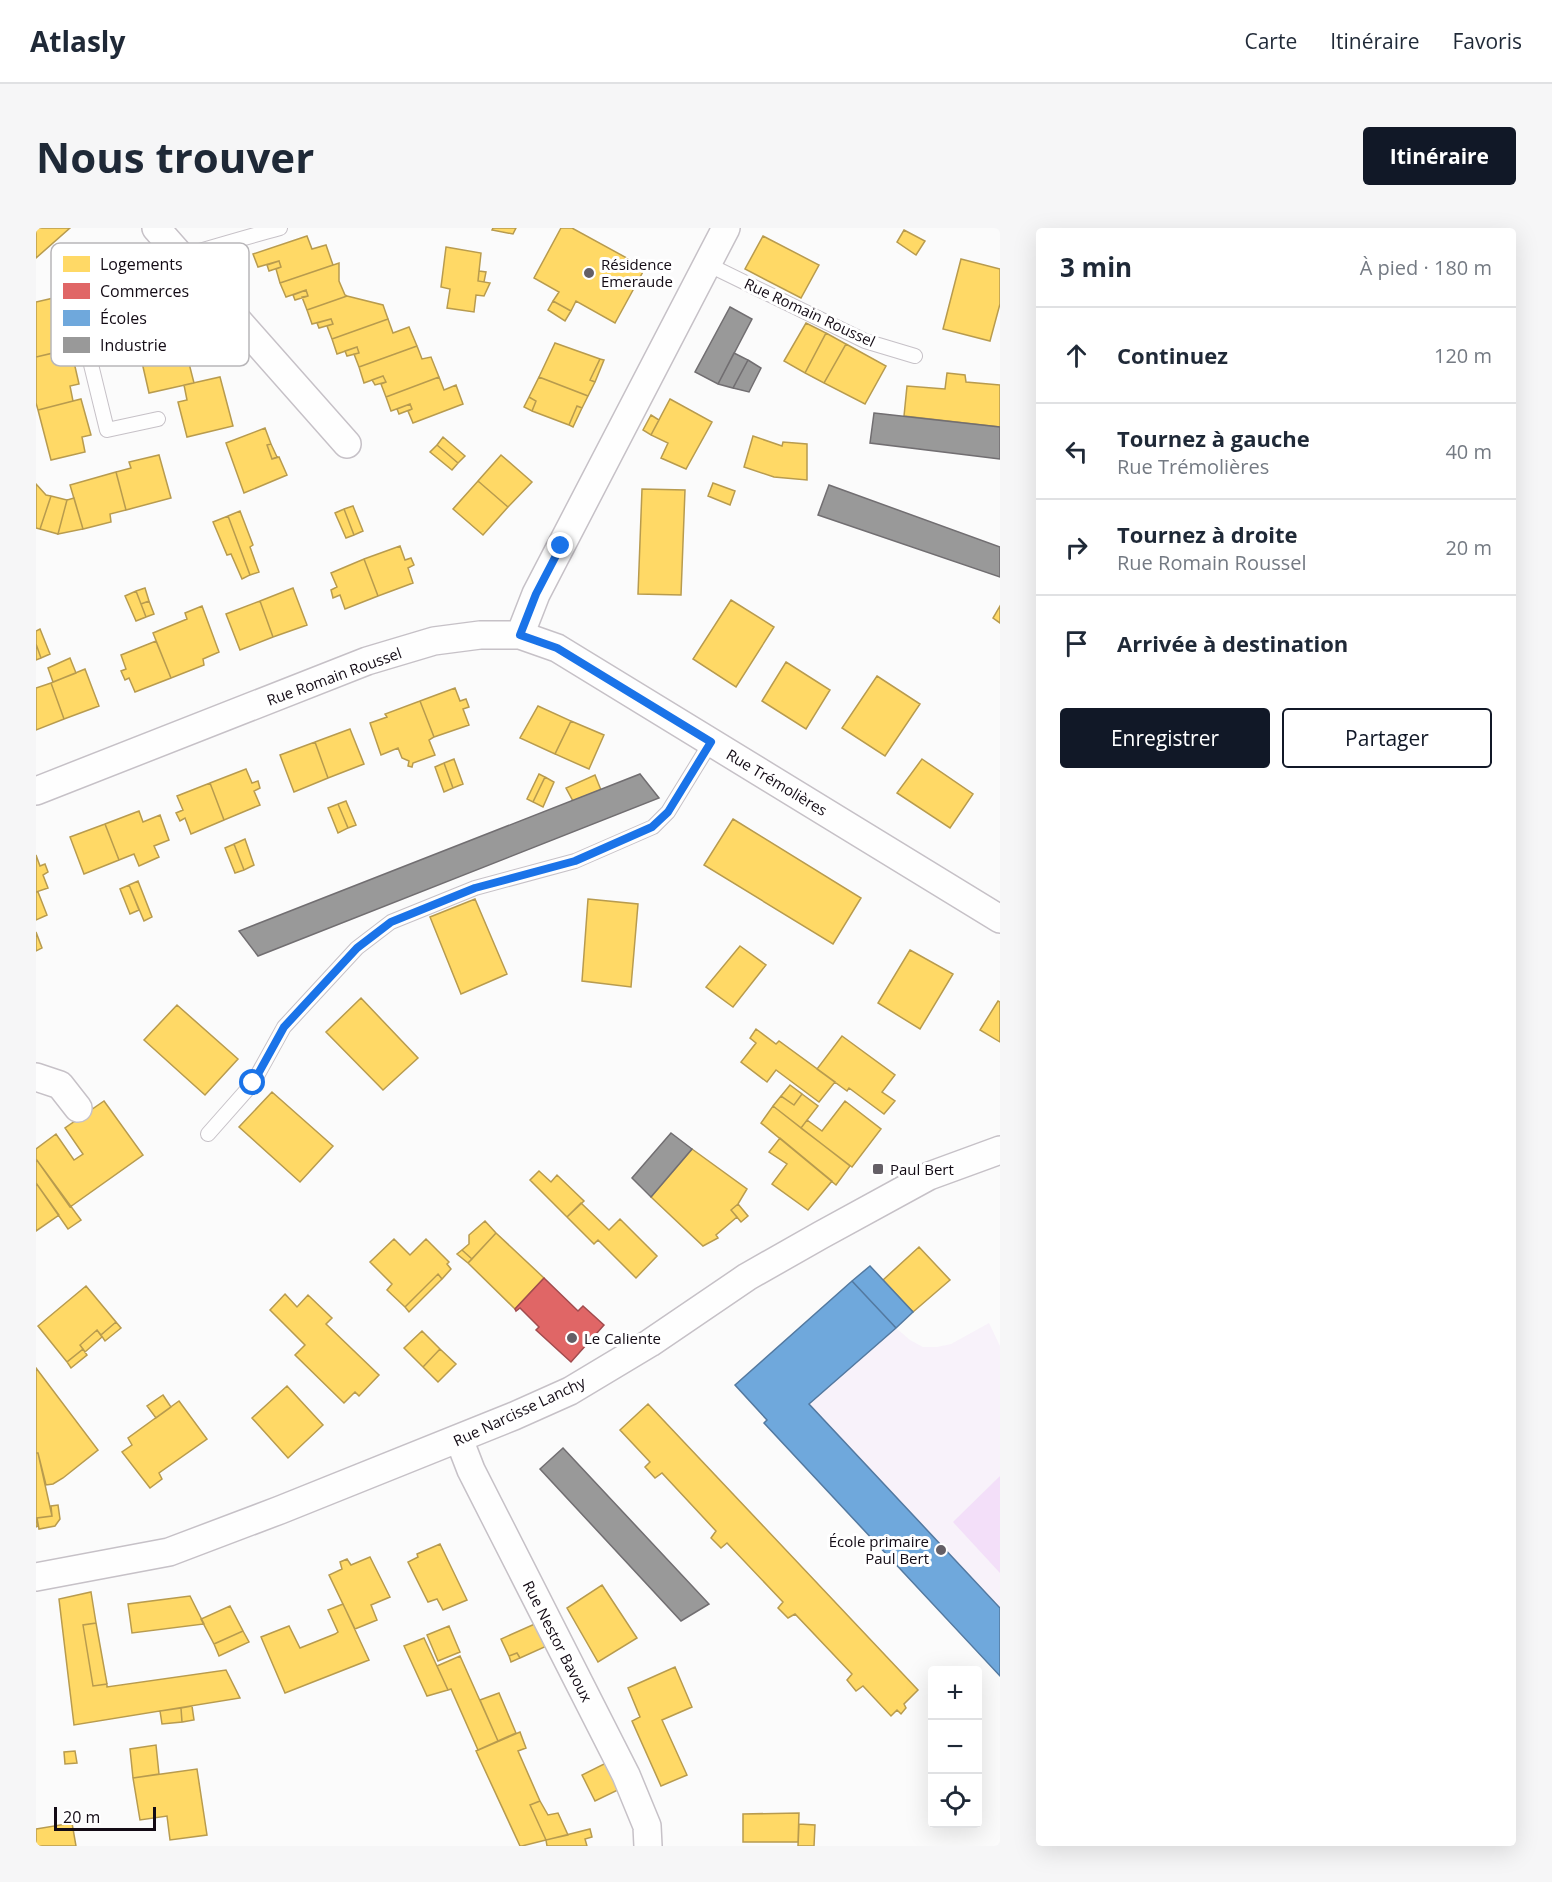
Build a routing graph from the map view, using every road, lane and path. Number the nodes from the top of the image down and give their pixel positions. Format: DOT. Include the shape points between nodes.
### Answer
graph roads {
  1 [pos="156,228"];
  2 [pos="280,228"];
  3 [pos="726,228"];
  4 [pos="170,243"];
  5 [pos="225,243"];
  6 [pos="707,264"];
  7 [pos="249,332"];
  8 [pos="915,356"];
  9 [pos="91,366"];
  10 [pos="158,419"];
  11 [pos="347,444"];
  12 [pos="520,635"];
  13 [pos="711,742"];
  14 [pos="36,791"];
  15 [pos="1000,919"];
  16 [pos="36,1077"];
  17 [pos="78,1108"];
  18 [pos="208,1134"];
  19 [pos="1000,1150"];
  20 [pos="459,1439"];
  21 [pos="36,1577"];
  22 [pos="648,1846"];
  1 -- 4 [label="street"];
  2 -- 5 [label="lane"];
  3 -- 6 [label="street"];
  6 -- 8 [label="lane, Rue Romain Roussel" via="865,340"];
  6 -- 12 [label="street" via="536,594"];
  7 -- 11 [label="street"];
  9 -- 10 [label="lane" via="107,430"];
  12 -- 13 [label="street, Rue Trémolières" via="557,648"];
  12 -- 14 [label="street, Rue Romain Roussel" via="480,634 434,641 367,661"];
  13 -- 15 [label="street, Rue Trémolières"];
  13 -- 18 [label="lane" via="668,812 652,827 575,861 475,888 391,922 357,948 284,1027 253,1083"];
  16 -- 17 [label="street" via="60,1085"];
  19 -- 20 [label="street, Rue Narcisse Lanchy" via="929,1176 747,1277 570,1391"];
  20 -- 21 [label="street, Rue Narcisse Lanchy" via="169,1552"];
  20 -- 22 [label="street, Rue Nestor Bavoux" via="471,1470 626,1775 647,1826"];
}
